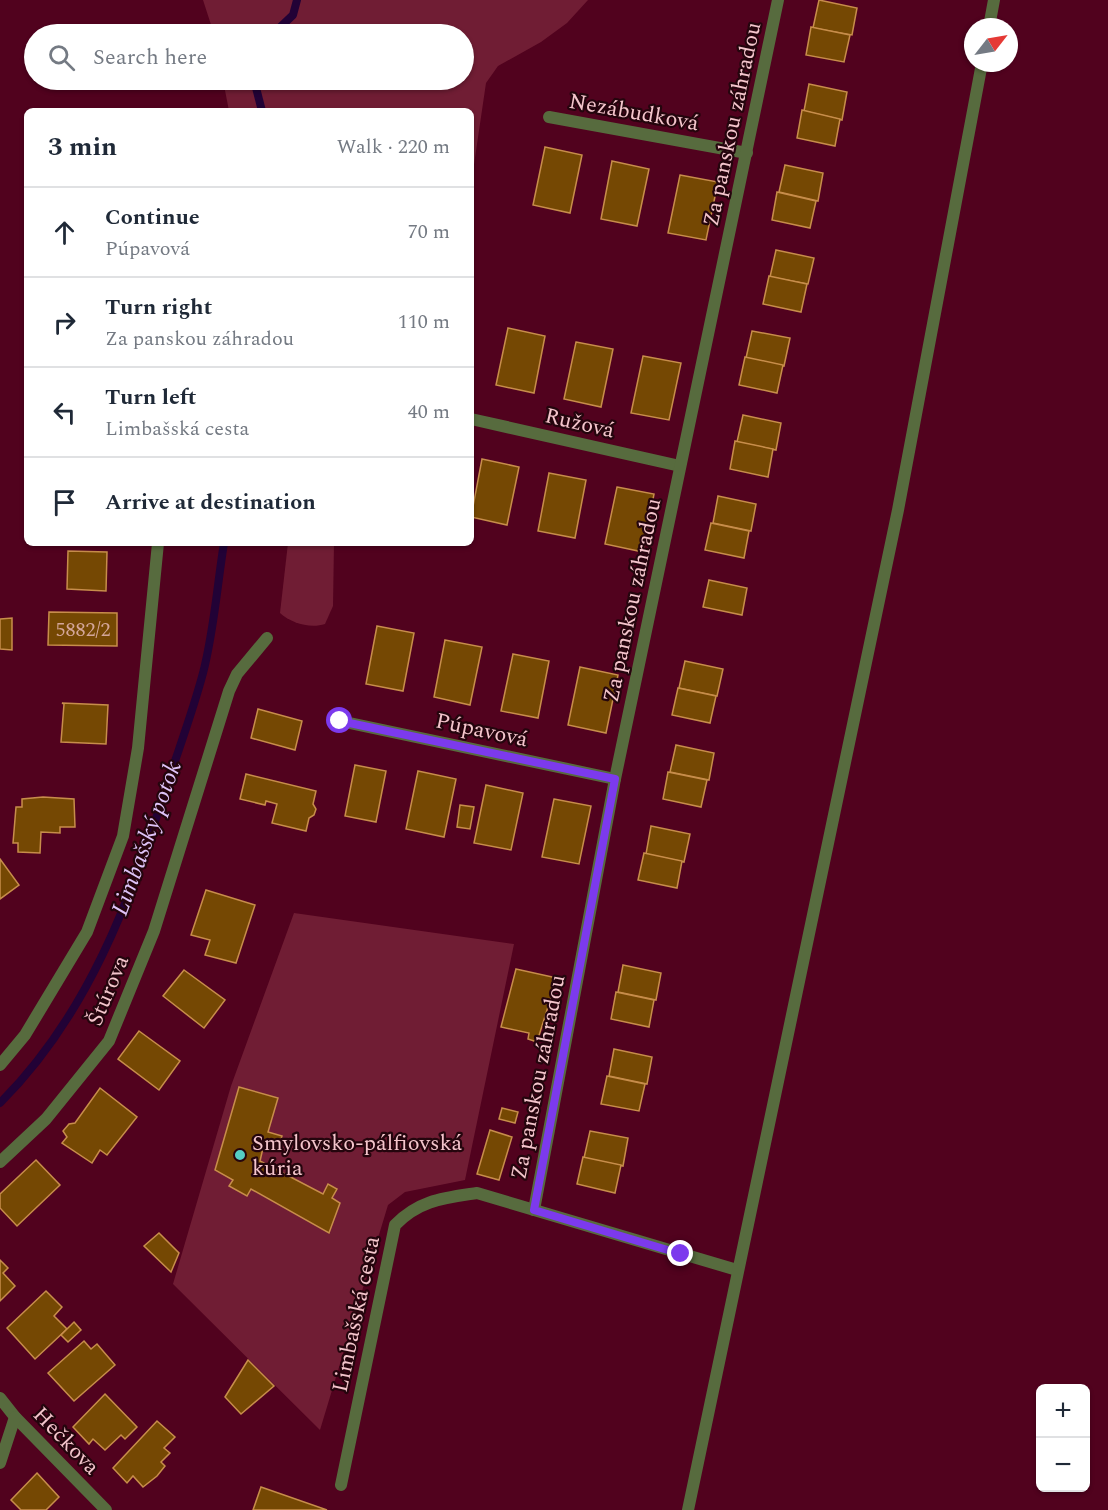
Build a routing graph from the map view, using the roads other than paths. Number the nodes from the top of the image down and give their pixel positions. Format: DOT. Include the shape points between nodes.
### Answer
graph roads {
  1 [pos="778,0"];
  2 [pos="994,0"];
  3 [pos="991,18"];
  4 [pos="979,72"];
  5 [pos="549,117"];
  6 [pos="747,153"];
  7 [pos="474,420"];
  8 [pos="680,466"];
  9 [pos="158,546"];
  10 [pos="267,638"];
  11 [pos="340,721"];
  12 [pos="615,779"];
  13 [pos="0,1065"];
  14 [pos="0,1162"];
  15 [pos="534,1210"];
  16 [pos="737,1270"];
  17 [pos="0,1398"];
  18 [pos="15,1417"];
  19 [pos="0,1463"];
  20 [pos="341,1485"];
  21 [pos="106,1510"];
  22 [pos="688,1510"];
  1 -- 6 [label="street, Za panskou záhradou"];
  2 -- 3 [label="street"];
  4 -- 16 [label="street" via="898,510"];
  5 -- 6 [label="street, Nezábudková"];
  6 -- 8 [label="street, Za panskou záhradou"];
  7 -- 8 [label="street, Ružová"];
  8 -- 12 [label="street, Za panskou záhradou"];
  9 -- 13 [label="street" via="138,748 123,836 87,932 25,1035"];
  10 -- 14 [label="street, Štúrova" via="237,674 229,691 154,931 109,1041 46,1119"];
  11 -- 12 [label="street, Púpavová"];
  12 -- 15 [label="street, Za panskou záhradou"];
  15 -- 16 [label="street, Limbašská cesta"];
  15 -- 20 [label="street, Limbašská cesta" via="477,1193 440,1199 410,1210 395,1225"];
  16 -- 22 [label="street"];
  17 -- 18 [label="street, Hečkova"];
  18 -- 19 [label="street"];
  18 -- 21 [label="street, Hečkova"];
}
